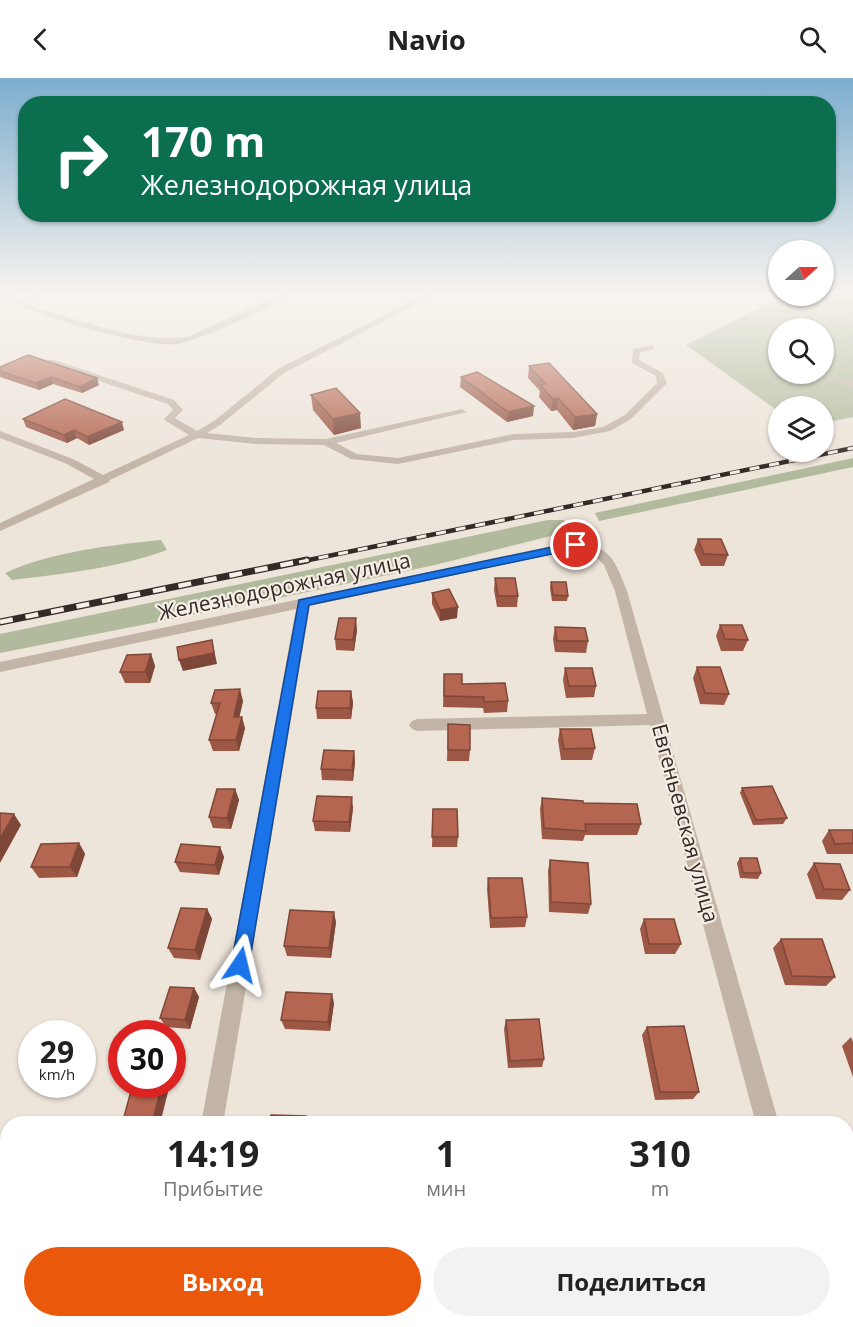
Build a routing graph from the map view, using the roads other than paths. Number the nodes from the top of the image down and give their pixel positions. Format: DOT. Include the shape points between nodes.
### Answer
graph roads {
  1 [pos="318,352"];
  2 [pos="636,352"];
  3 [pos="51,362"];
  4 [pos="834,379"];
  5 [pos="853,384"];
  6 [pos="462,412"];
  7 [pos="0,434"];
  8 [pos="197,435"];
  9 [pos="326,442"];
  10 [pos="105,480"];
  11 [pos="0,527"];
  12 [pos="576,545"];
  13 [pos="304,603"];
  14 [pos="0,667"];
  15 [pos="658,719"];
  16 [pos="417,725"];
  17 [pos="213,1116"];
  18 [pos="766,1116"];
  1 -- 8 [label="street" via="281,371"];
  2 -- 9 [label="street" via="635,361 660,375 662,383 628,417 606,429 573,435 514,436 398,461 355,457"];
  3 -- 8 [label="street" via="171,402 178,410 169,419"];
  4 -- 5 [label="street"];
  6 -- 9 [label="street"];
  7 -- 10 [label="street"];
  8 -- 9 [label="street"];
  8 -- 10 [label="street"];
  10 -- 11 [label="street"];
  12 -- 13 [label="street, Железнодорожная улица"];
  12 -- 15 [label="street, Евгеньевская улица" via="595,548 608,560 621,591"];
  13 -- 14 [label="street, Железнодорожная улица"];
  13 -- 17 [label="street"];
  15 -- 16 [label="street"];
  15 -- 18 [label="street, Евгеньевская улица"];
}
